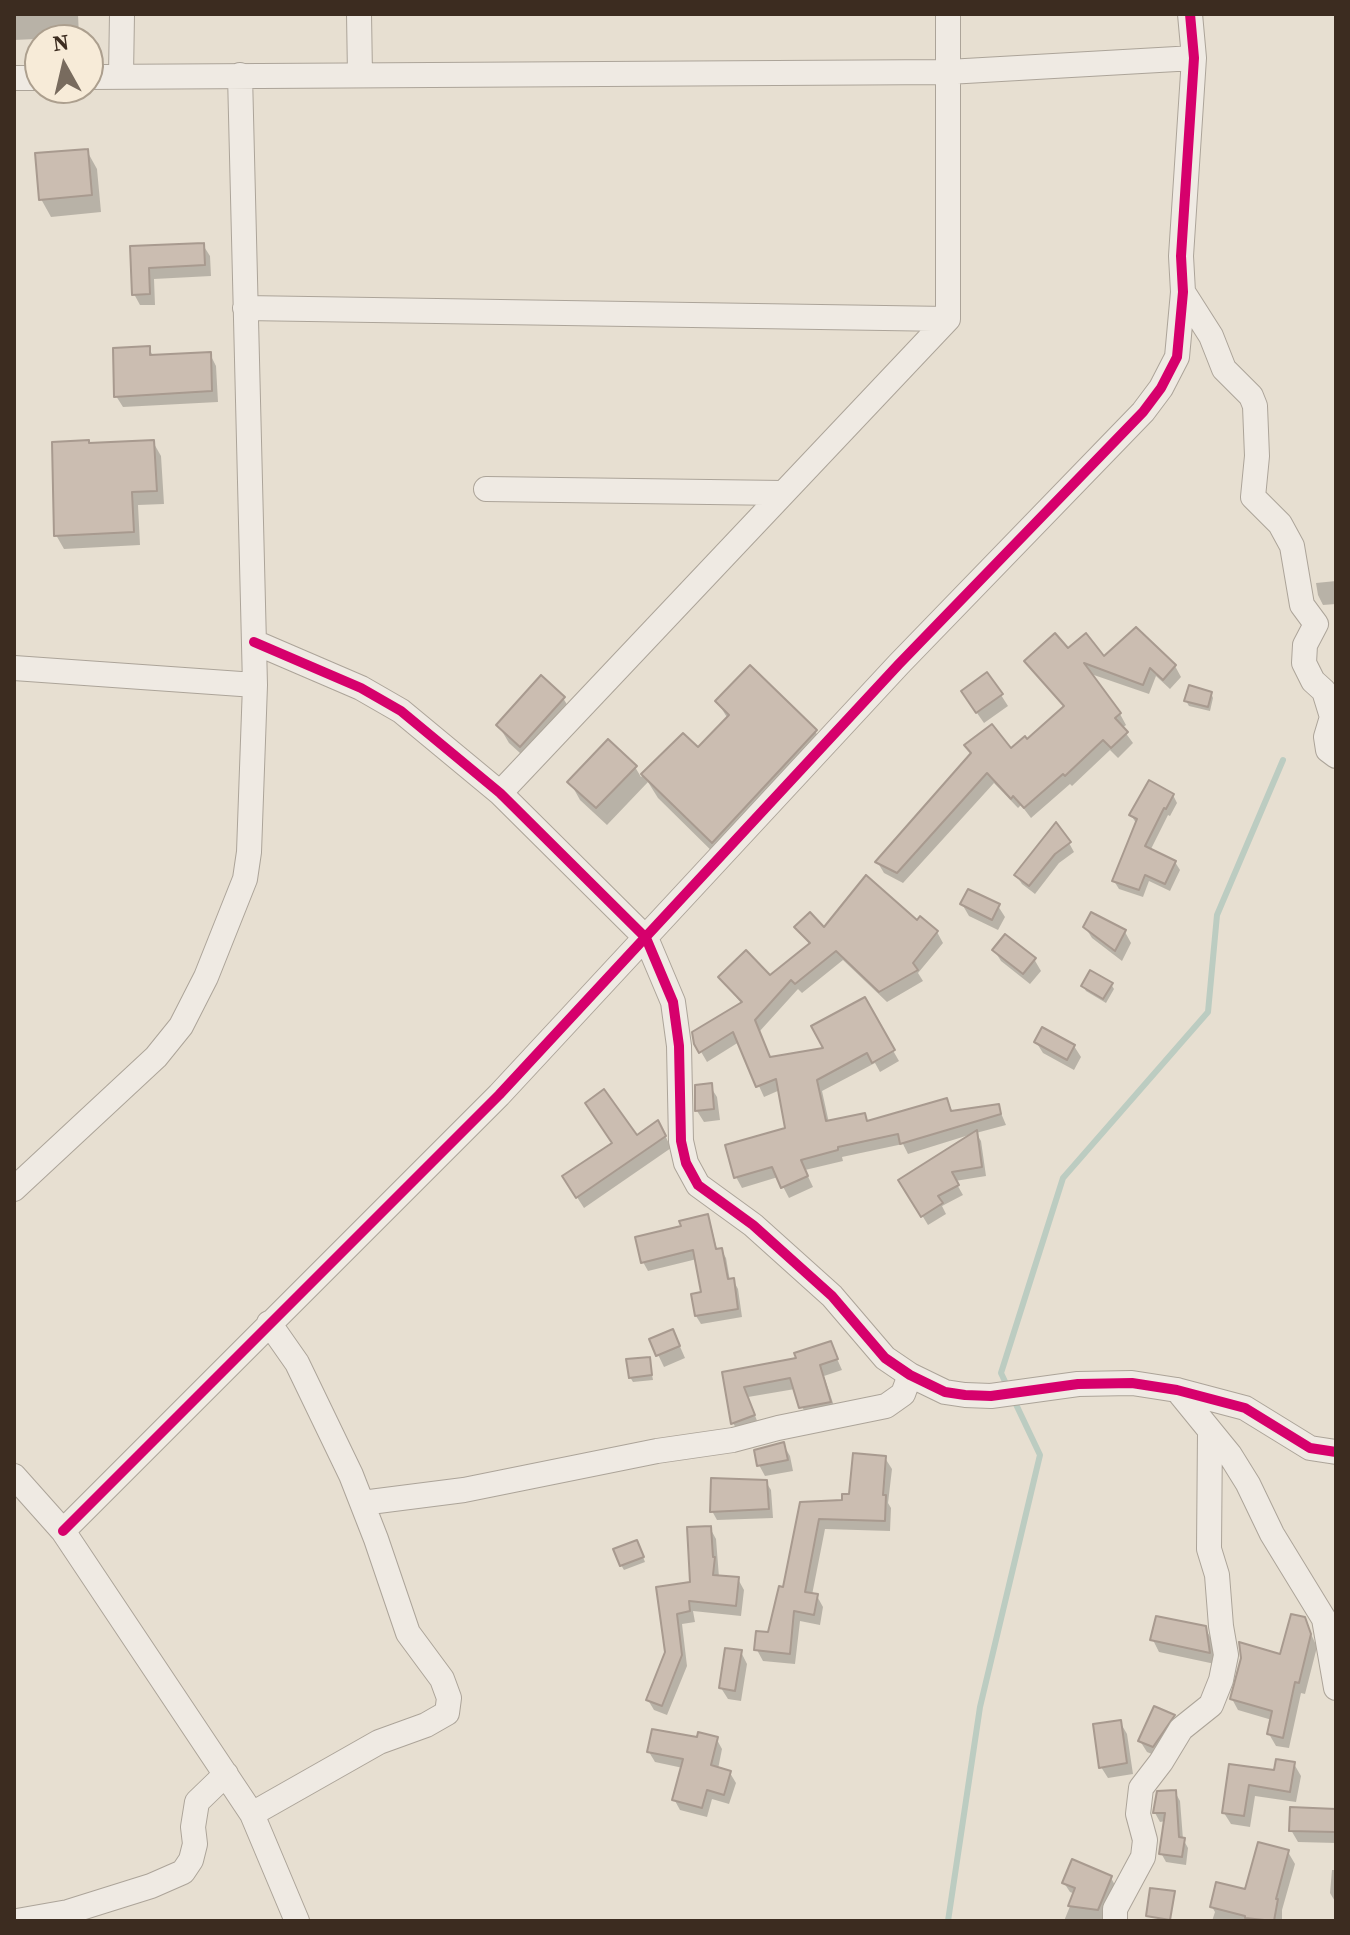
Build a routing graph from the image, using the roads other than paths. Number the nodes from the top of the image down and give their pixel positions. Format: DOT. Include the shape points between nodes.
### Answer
graph roads {
  1 [pos="122,14"];
  2 [pos="359,14"];
  3 [pos="948,14"];
  4 [pos="1190,14"];
  5 [pos="1194,58"];
  6 [pos="948,72"];
  7 [pos="240,75"];
  8 [pos="360,75"];
  9 [pos="121,76"];
  10 [pos="104,77"];
  11 [pos="1183,292"];
  12 [pos="245,308"];
  13 [pos="948,319"];
  14 [pos="486,489"];
  15 [pos="783,493"];
  16 [pos="254,642"];
  17 [pos="14,668"];
  18 [pos="255,685"];
  19 [pos="1336,756"];
  20 [pos="500,793"];
  21 [pos="646,938"];
  22 [pos="14,1189"];
  23 [pos="269,1323"];
  24 [pos="910,1375"];
  25 [pos="1177,1390"];
  26 [pos="1210,1431"];
  27 [pos="1336,1452"];
  28 [pos="14,1476"];
  29 [pos="362,1503"];
  30 [pos="63,1531"];
  31 [pos="1336,1688"];
  32 [pos="226,1774"];
  33 [pos="252,1814"];
  34 [pos="1118,1917"];
  35 [pos="17,1921"];
  36 [pos="297,1921"];
  1 -- 9 [label="street"];
  2 -- 8 [label="street"];
  3 -- 6 [label="street"];
  4 -- 5 [label="street"];
  5 -- 6 [label="street"];
  5 -- 11 [label="street"];
  6 -- 8 [label="street"];
  6 -- 13 [label="street"];
  7 -- 8 [label="street"];
  7 -- 9 [label="street"];
  7 -- 12 [label="street"];
  9 -- 10 [label="street"];
  11 -- 19 [label="street" via="1211,336 1224,369 1255,406 1253,497 1280,524 1292,546 1302,605 1316,624 1305,645 1304,663 1324,691 1332,717 1328,750"];
  11 -- 21 [label="street" via="1177,357 1143,412 899,664"];
  12 -- 13 [label="street"];
  12 -- 16 [label="street"];
  13 -- 15 [label="street"];
  14 -- 15 [label="street"];
  15 -- 20 [label="street"];
  16 -- 18 [label="street"];
  16 -- 20 [label="street" via="401,711"];
  17 -- 18 [label="street"];
  18 -- 22 [label="street" via="245,879 206,977 181,1026 156,1057"];
  20 -- 21 [label="street"];
  21 -- 23 [label="street" via="499,1095"];
  21 -- 24 [label="street" via="673,1002 681,1141 698,1185 753,1225 832,1296 885,1358"];
  23 -- 29 [label="street" via="297,1363"];
  23 -- 30 [label="street"];
  24 -- 25 [label="street" via="945,1392 965,1395 1078,1384 1132,1383"];
  24 -- 29 [label="street" via="903,1394 886,1406 733,1440"];
  25 -- 26 [label="street"];
  25 -- 27 [label="street" via="1245,1408 1310,1448"];
  26 -- 31 [label="street" via="1242,1474 1324,1619"];
  26 -- 34 [label="street" via="1209,1549 1226,1655 1211,1705 1181,1729 1141,1788 1143,1857"];
  28 -- 30 [label="street"];
  29 -- 33 [label="street" via="408,1633 442,1679 449,1698 447,1713 379,1742"];
  30 -- 32 [label="street"];
  32 -- 33 [label="street"];
  32 -- 35 [label="street" via="197,1802 195,1844 183,1872 68,1912"];
  33 -- 36 [label="street"];
}
